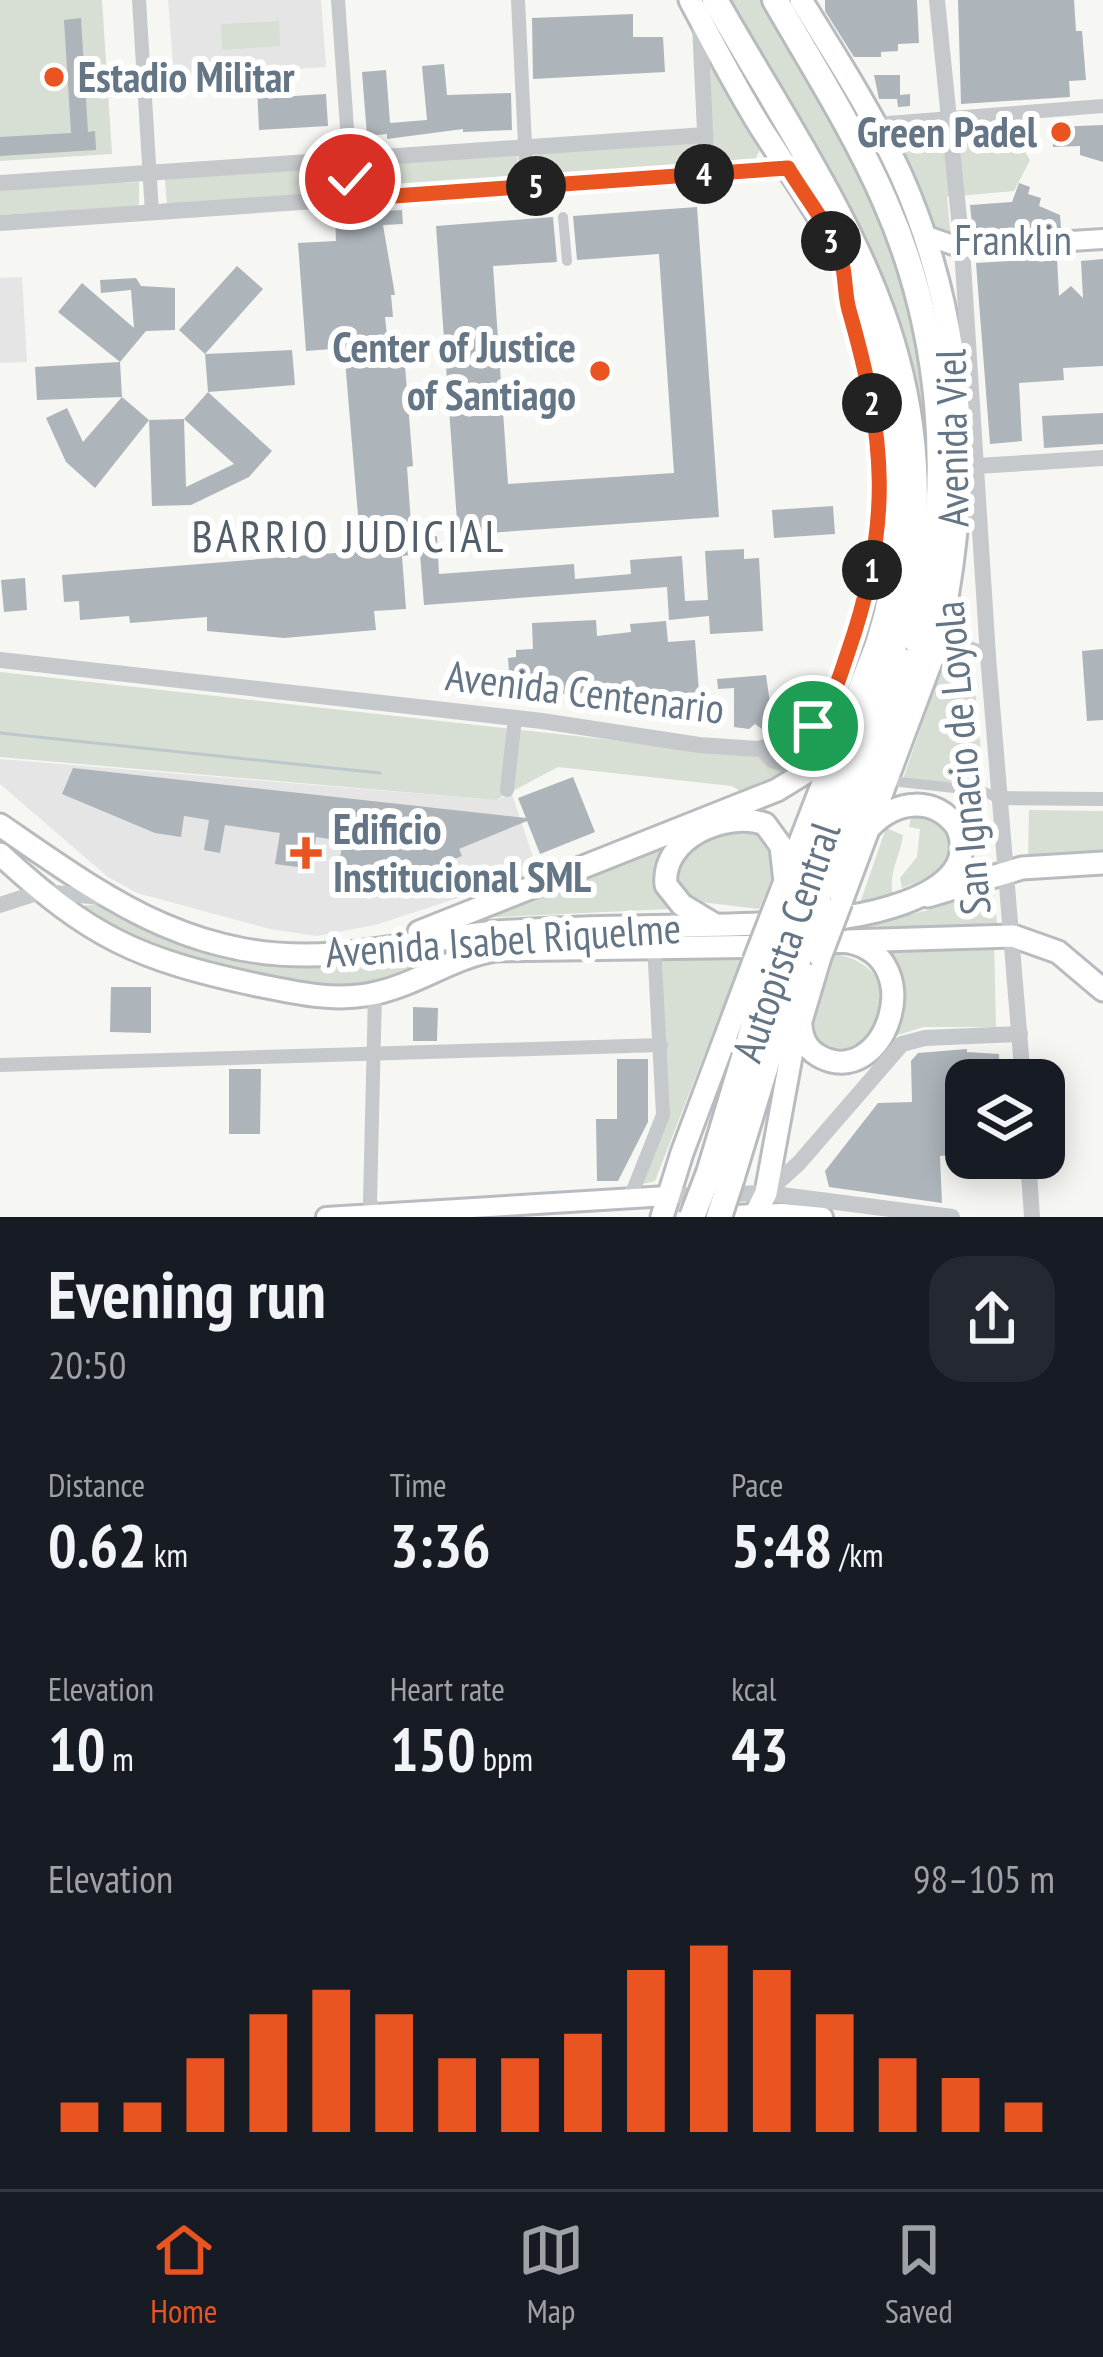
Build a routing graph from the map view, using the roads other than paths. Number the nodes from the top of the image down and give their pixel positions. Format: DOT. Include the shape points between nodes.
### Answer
graph roads {
  1 [pos="139,0"];
  2 [pos="338,0"];
  3 [pos="518,0"];
  4 [pos="775,0"];
  5 [pos="801,0"];
  6 [pos="937,0"];
  7 [pos="702,6"];
  8 [pos="1103,106"];
  9 [pos="948,118"];
  10 [pos="875,124"];
  11 [pos="704,135"];
  12 [pos="664,138"];
  13 [pos="525,147"];
  14 [pos="349,159"];
  15 [pos="788,168"];
  16 [pos="150,173"];
  17 [pos="707,174"];
  18 [pos="667,176"];
  19 [pos="0,183"];
  20 [pos="527,186"];
  21 [pos="352,199"];
  22 [pos="152,213"];
  23 [pos="563,217"];
  24 [pos="0,223"];
  25 [pos="925,235"];
  26 [pos="1103,239"];
  27 [pos="962,248"];
  28 [pos="840,255"];
  29 [pos="567,261"];
  30 [pos="921,308"];
  31 [pos="1103,458"];
  32 [pos="968,476"];
  33 [pos="866,595"];
  34 [pos="907,630"];
  35 [pos="852,640"];
  36 [pos="988,656"];
  37 [pos="0,660"];
  38 [pos="515,718"];
  39 [pos="844,734"];
  40 [pos="758,749"];
  41 [pos="788,768"];
  42 [pos="900,782"];
  43 [pos="507,790"];
  44 [pos="998,798"];
  45 [pos="1103,799"];
  46 [pos="0,825"];
  47 [pos="871,826"];
  48 [pos="0,854"];
  49 [pos="1103,862"];
  50 [pos="1006,871"];
  51 [pos="785,882"];
  52 [pos="40,892"];
  53 [pos="104,897"];
  54 [pos="920,898"];
  55 [pos="0,905"];
  56 [pos="807,905"];
  57 [pos="718,925"];
  58 [pos="1013,936"];
  59 [pos="848,941"];
  60 [pos="654,945"];
  61 [pos="378,948"];
  62 [pos="786,961"];
  63 [pos="1103,990"];
  64 [pos="375,994"];
  65 [pos="800,1016"];
  66 [pos="1020,1034"];
  67 [pos="661,1045"];
  68 [pos="373,1053"];
  69 [pos="1022,1059"];
  70 [pos="0,1065"];
  71 [pos="721,1175"];
  72 [pos="1029,1179"];
  73 [pos="630,1198"];
  74 [pos="664,1207"];
  75 [pos="759,1208"];
  76 [pos="490,1212"];
  77 [pos="375,1216"];
  78 [pos="326,1217"];
  79 [pos="688,1217"];
  80 [pos="719,1217"];
  81 [pos="823,1217"];
  82 [pos="952,1217"];
  83 [pos="1032,1217"];
  1 -- 16 [label="street"];
  2 -- 14 [label="street"];
  3 -- 13 [label="street"];
  4 -- 30 [label="highway, Autopista Central" via="874,178"];
  5 -- 10 [label="main road, Avenida Viel"];
  6 -- 9 [label="street, San Ignacio de Loyola"];
  7 -- 11 [label="street"];
  7 -- 15 [label="main road, Avenida Viel" via="734,82"];
  7 -- 34 [label="highway, Autopista Central" via="856,247 895,341 916,478"];
  8 -- 9 [label="street"];
  9 -- 10 [label="street"];
  9 -- 27 [label="street, San Ignacio de Loyola"];
  10 -- 25 [label="main road, Avenida Viel"];
  11 -- 12 [label="street"];
  11 -- 17 [label="street"];
  12 -- 13 [label="street"];
  12 -- 18 [label="street" via="674,155"];
  13 -- 14 [label="street"];
  13 -- 20 [label="street"];
  14 -- 16 [label="street"];
  14 -- 21 [label="street"];
  15 -- 17 [label="street"];
  15 -- 28 [label="main road, Avenida Viel"];
  16 -- 19 [label="street"];
  16 -- 22 [label="street"];
  17 -- 18 [label="street"];
  18 -- 20 [label="street"];
  20 -- 21 [label="street"];
  21 -- 22 [label="street"];
  22 -- 24 [label="street"];
  23 -- 29 [label="street"];
  25 -- 27 [label="main road, Franklin"];
  25 -- 32 [label="main road, Avenida Viel" via="946,308"];
  26 -- 27 [label="main road, Franklin"];
  27 -- 32 [label="street, San Ignacio de Loyola"];
  28 -- 33 [label="street, Avenida Centenario" via="880,456 880,522"];
  28 -- 34 [label="main road, Avenida Viel" via="875,329 896,419"];
  30 -- 32 [label="highway" via="938,343"];
  30 -- 34 [label="highway, Autopista Central" via="941,471 938,530"];
  31 -- 32 [label="street"];
  32 -- 34 [label="main road, Avenida Viel" via="952,565"];
  32 -- 36 [label="street, San Ignacio de Loyola"];
  33 -- 34 [label="street"];
  33 -- 35 [label="street, Avenida Centenario"];
  34 -- 35 [label="street"];
  34 -- 36 [label="street"];
  34 -- 39 [label="main road, Avenida Viel"];
  34 -- 47 [label="main road, Avenida Viel"];
  34 -- 56 [label="highway, Autopista Central"];
  35 -- 40 [label="street, Avenida Centenario" via="818,722 795,740"];
  36 -- 44 [label="street, San Ignacio de Loyola"];
  37 -- 38 [label="street, Avenida Centenario"];
  38 -- 40 [label="street, Avenida Centenario"];
  38 -- 43 [label="street"];
  39 -- 51 [label="main road, Avenida Viel"];
  39 -- 61 [label="main road" via="777,790"];
  40 -- 41 [label="street"];
  42 -- 44 [label="street"];
  44 -- 45 [label="street"];
  44 -- 50 [label="street, San Ignacio de Loyola"];
  46 -- 53 [label="main road, Avenida Isabel Riquelme"];
  47 -- 54 [label="main road" via="910,805 934,808 954,824 958,858"];
  47 -- 56 [label="main road, Avenida Viel"];
  48 -- 52 [label="main road, Avenida Isabel Riquelme"];
  49 -- 50 [label="main road, Avenida Isabel Riquelme"];
  50 -- 54 [label="main road, Avenida Isabel Riquelme"];
  50 -- 58 [label="street, San Ignacio de Loyola"];
  51 -- 56 [label="main road, Avenida Viel"];
  51 -- 57 [label="main road" via="782,846 765,824 739,820 685,841 667,864 669,891"];
  52 -- 53 [label="street"];
  52 -- 55 [label="street"];
  52 -- 64 [label="main road, Avenida Isabel Riquelme" via="103,936 175,966 313,996"];
  53 -- 61 [label="main road, Avenida Isabel Riquelme" via="167,928 246,950"];
  54 -- 57 [label="main road, Avenida Isabel Riquelme" via="847,918"];
  56 -- 62 [label="highway, Autopista Central, bridge"];
  56 -- 62 [label="main road, bridge"];
  57 -- 61 [label="main road, Avenida Isabel Riquelme" via="498,932"];
  58 -- 59 [label="main road, Avenida Isabel Riquelme"];
  58 -- 63 [label="main road" via="1058,952"];
  58 -- 66 [label="street, San Ignacio de Loyola"];
  59 -- 60 [label="main road, Avenida Isabel Riquelme"];
  59 -- 65 [label="main road" via="878,959 892,982 884,1034 860,1057 829,1060 804,1042"];
  60 -- 64 [label="main road, Avenida Isabel Riquelme" via="495,950"];
  60 -- 67 [label="street"];
  62 -- 65 [label="main road"];
  62 -- 71 [label="highway, Autopista Central"];
  62 -- 74 [label="main road"];
  64 -- 68 [label="street"];
  65 -- 75 [label="main road"];
  66 -- 69 [label="street, San Ignacio de Loyola"];
  66 -- 75 [label="street" via="902,1044"];
  67 -- 68 [label="street"];
  67 -- 73 [label="street" via="663,1115"];
  68 -- 70 [label="street"];
  68 -- 77 [label="street"];
  71 -- 79 [label="highway, Autopista Central, bridge"];
  71 -- 80 [label="highway, Autopista Central, bridge"];
  72 -- 83 [label="street"];
  73 -- 74 [label="main road"];
  73 -- 76 [label="main road"];
  74 -- 75 [label="street"];
  75 -- 79 [label="main road"];
  75 -- 81 [label="main road"];
  75 -- 82 [label="street"];
  76 -- 77 [label="main road"];
  77 -- 78 [label="main road"];
}
